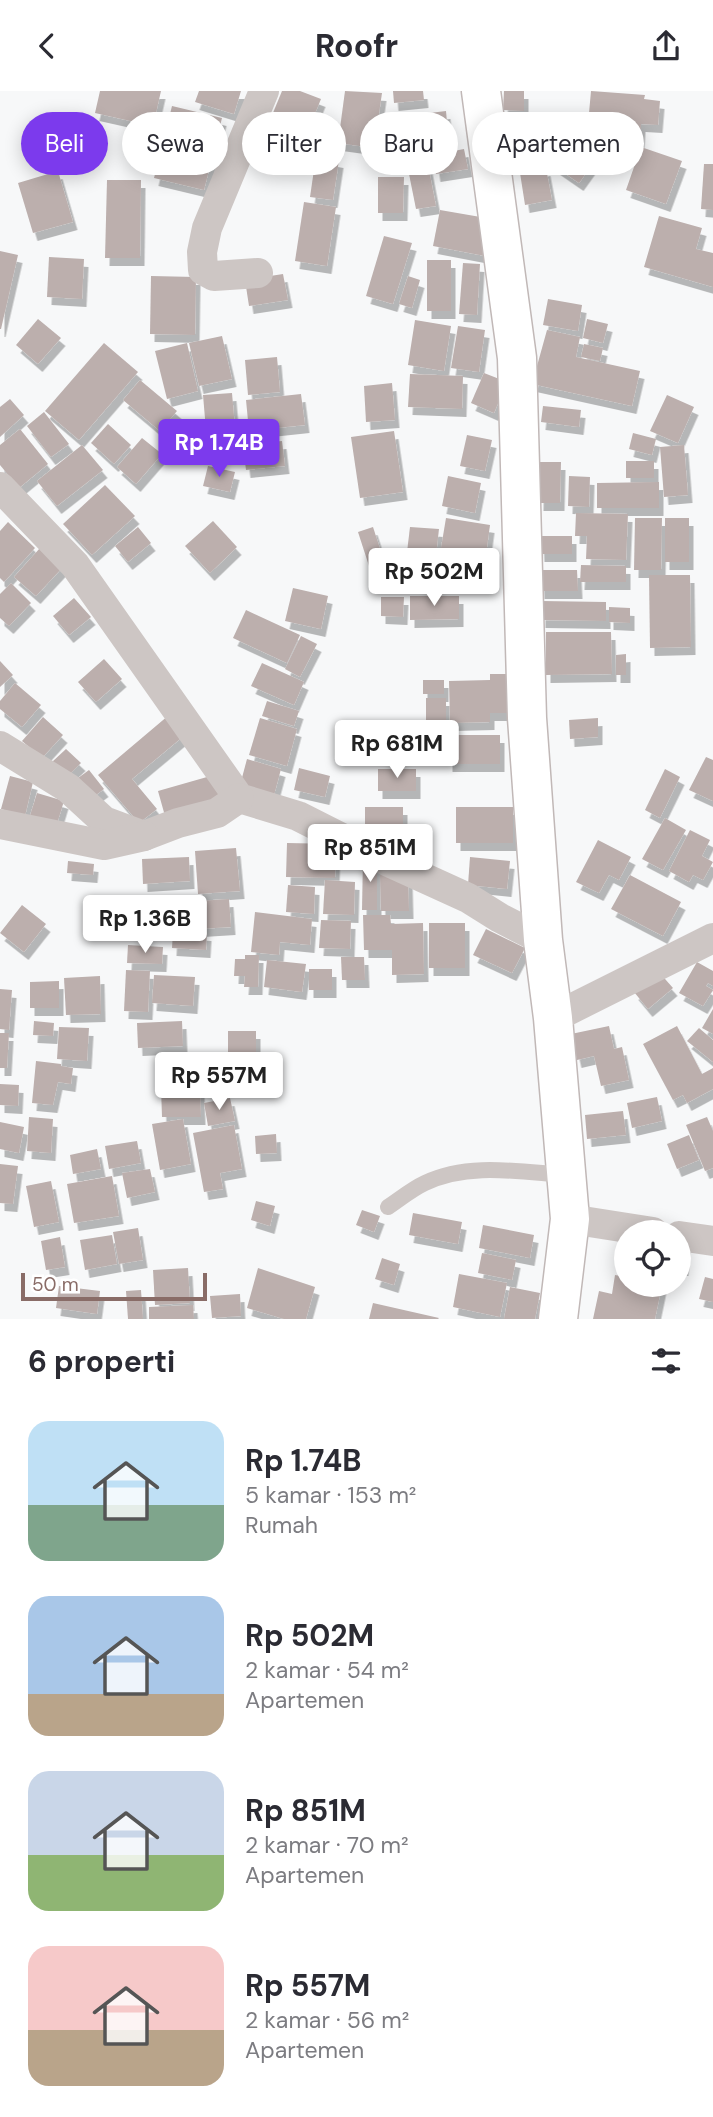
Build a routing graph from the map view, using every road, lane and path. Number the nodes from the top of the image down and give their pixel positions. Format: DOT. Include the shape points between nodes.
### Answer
graph roads {
  1 [pos="264,91"];
  2 [pos="481,91"];
  3 [pos="258,273"];
  4 [pos="0,487"];
  5 [pos="0,746"];
  6 [pos="239,798"];
  7 [pos="0,824"];
  8 [pos="144,837"];
  9 [pos="713,938"];
  10 [pos="543,940"];
  11 [pos="553,1019"];
  12 [pos="566,1175"];
  13 [pos="388,1207"];
  14 [pos="570,1219"];
  15 [pos="614,1226"];
  16 [pos="691,1238"];
  17 [pos="713,1241"];
  18 [pos="558,1319"];
  1 -- 3 [label="street" via="207,228 202,252 203,269 214,276"];
  2 -- 10 [label="street" via="517,358 527,718"];
  4 -- 6 [label="street" via="75,565"];
  5 -- 8 [label="street" via="68,788 104,821"];
  6 -- 8 [label="street" via="217,813"];
  6 -- 10 [label="street" via="298,815"];
  7 -- 8 [label="street" via="104,845"];
  9 -- 11 [label="street"];
  10 -- 11 [label="street"];
  11 -- 12 [label="street"];
  12 -- 13 [label="lane" via="464,1171 425,1182"];
  12 -- 14 [label="street"];
  14 -- 15 [label="street"];
  14 -- 18 [label="street"];
  16 -- 17 [label="street"];
}
